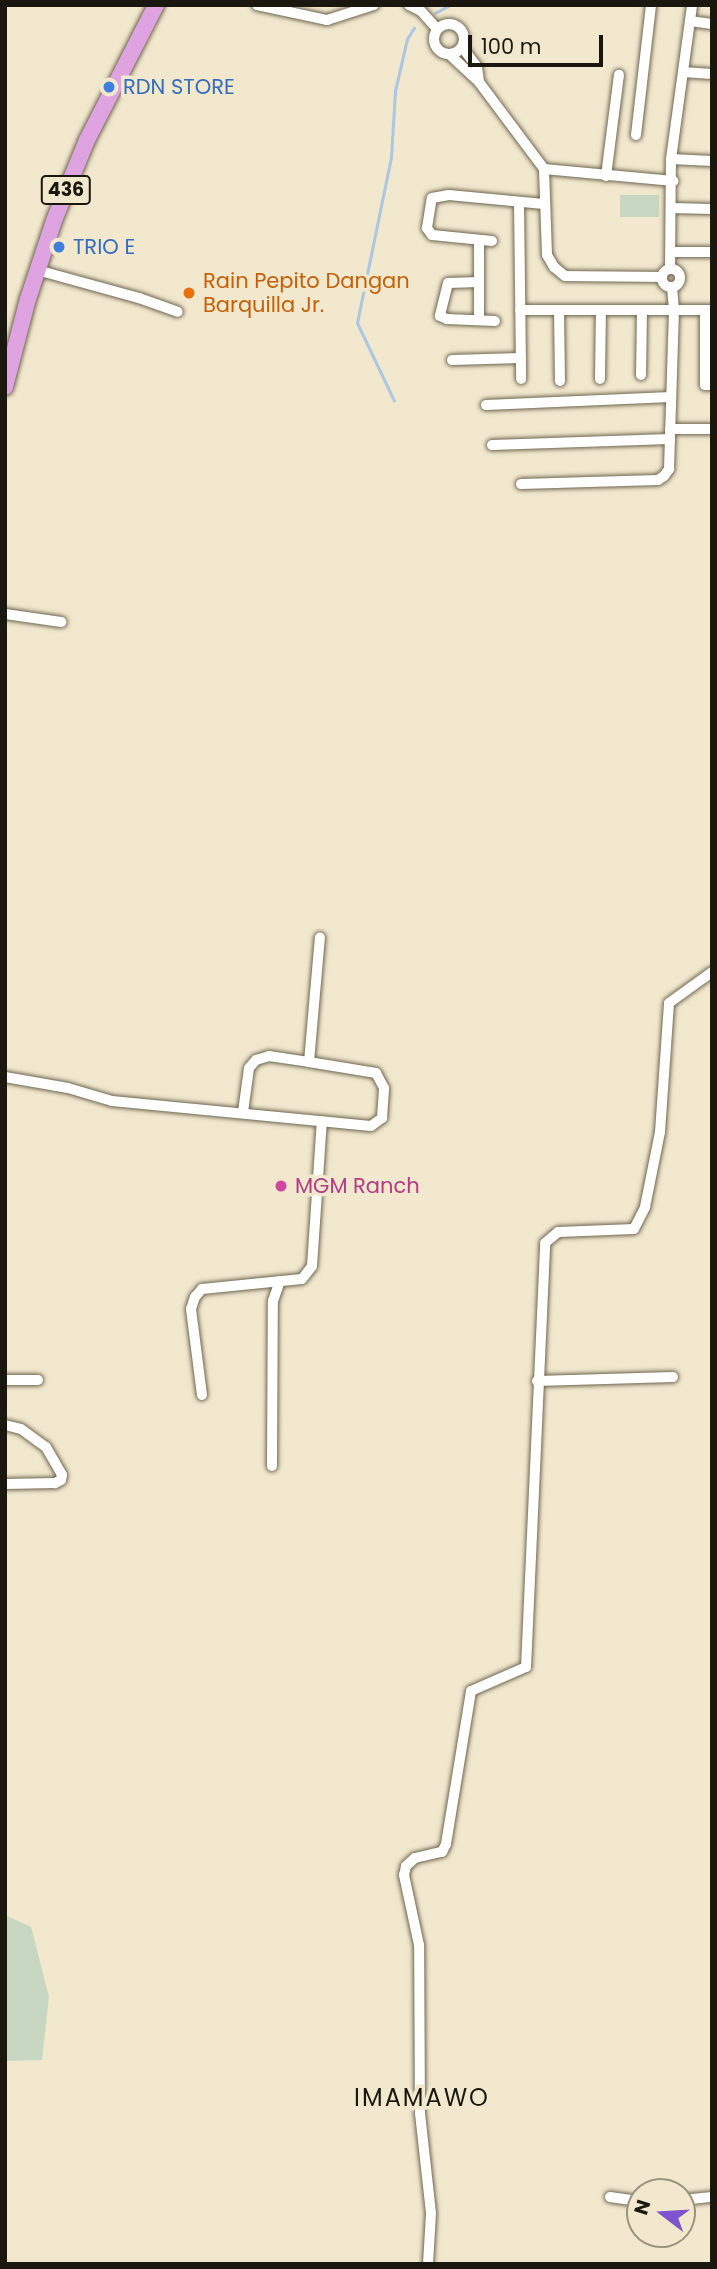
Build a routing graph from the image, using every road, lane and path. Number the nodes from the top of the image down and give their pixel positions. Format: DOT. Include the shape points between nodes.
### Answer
graph roads {
  1 [pos="156,5"];
  2 [pos="257,5"];
  3 [pos="374,5"];
  4 [pos="409,5"];
  5 [pos="651,5"];
  6 [pos="692,5"];
  7 [pos="690,21"];
  8 [pos="712,24"];
  9 [pos="437,29"];
  10 [pos="462,47"];
  11 [pos="449,54"];
  12 [pos="683,72"];
  13 [pos="712,74"];
  14 [pos="619,75"];
  15 [pos="479,82"];
  16 [pos="636,135"];
  17 [pos="671,159"];
  18 [pos="712,161"];
  19 [pos="544,169"];
  20 [pos="606,176"];
  21 [pos="673,181"];
  22 [pos="519,203"];
  23 [pos="544,204"];
  24 [pos="671,208"];
  25 [pos="712,209"];
  26 [pos="479,240"];
  27 [pos="492,241"];
  28 [pos="673,252"];
  29 [pos="712,252"];
  30 [pos="670,268"];
  31 [pos="37,270"];
  32 [pos="662,277"];
  33 [pos="479,282"];
  34 [pos="672,287"];
  35 [pos="520,310"];
  36 [pos="559,310"];
  37 [pos="601,310"];
  38 [pos="642,310"];
  39 [pos="674,310"];
  40 [pos="708,310"];
  41 [pos="178,312"];
  42 [pos="479,320"];
  43 [pos="495,321"];
  44 [pos="708,349"];
  45 [pos="520,358"];
  46 [pos="452,360"];
  47 [pos="640,375"];
  48 [pos="521,379"];
  49 [pos="600,379"];
  50 [pos="559,381"];
  51 [pos="712,385"];
  52 [pos="5,387"];
  53 [pos="671,397"];
  54 [pos="486,405"];
  55 [pos="712,429"];
  56 [pos="670,434"];
  57 [pos="492,444"];
  58 [pos="521,484"];
  59 [pos="5,614"];
  60 [pos="61,622"];
  61 [pos="320,937"];
  62 [pos="712,972"];
  63 [pos="309,1062"];
  64 [pos="5,1077"];
  65 [pos="243,1112"];
  66 [pos="322,1121"];
  67 [pos="280,1281"];
  68 [pos="673,1377"];
  69 [pos="5,1380"];
  70 [pos="38,1380"];
  71 [pos="537,1381"];
  72 [pos="202,1395"];
  73 [pos="5,1425"];
  74 [pos="272,1466"];
  75 [pos="5,1484"];
  76 [pos="610,2196"];
  77 [pos="626,2199"];
  78 [pos="428,2264"];
  1 -- 31 [label="main road, 436" via="87,140"];
  2 -- 3 [label="street" via="327,20"];
  4 -- 9 [label="street" via="421,10"];
  5 -- 16 [label="street"];
  6 -- 7 [label="street"];
  7 -- 8 [label="street"];
  7 -- 12 [label="street"];
  9 -- 10 [label="street" via="456,25 463,32"];
  9 -- 11 [label="street" via="433,38 436,48"];
  10 -- 11 [label="street"];
  10 -- 15 [label="street" via="477,67"];
  11 -- 15 [label="street"];
  12 -- 13 [label="street"];
  12 -- 17 [label="street"];
  14 -- 20 [label="street"];
  15 -- 19 [label="street"];
  17 -- 18 [label="street"];
  17 -- 21 [label="street"];
  19 -- 20 [label="street"];
  19 -- 23 [label="street"];
  20 -- 21 [label="street"];
  21 -- 24 [label="street"];
  22 -- 23 [label="street"];
  22 -- 26 [label="street" via="449,195 432,198 428,232"];
  22 -- 35 [label="street"];
  23 -- 32 [label="street" via="547,255 565,276"];
  24 -- 25 [label="street"];
  24 -- 28 [label="street"];
  26 -- 27 [label="street"];
  26 -- 33 [label="street"];
  28 -- 29 [label="street"];
  28 -- 30 [label="street"];
  30 -- 32 [label="street"];
  30 -- 34 [label="street" via="681,277"];
  31 -- 41 [label="street"];
  31 -- 52 [label="main road, 436"];
  32 -- 34 [label="street" via="666,286"];
  33 -- 42 [label="street"];
  33 -- 42 [label="street" via="448,283 439,310 447,319"];
  34 -- 39 [label="street"];
  35 -- 36 [label="street"];
  35 -- 45 [label="street"];
  36 -- 37 [label="street"];
  36 -- 50 [label="street"];
  37 -- 38 [label="street"];
  37 -- 49 [label="street"];
  38 -- 39 [label="street"];
  38 -- 47 [label="street"];
  39 -- 40 [label="street"];
  39 -- 53 [label="street"];
  40 -- 44 [label="street"];
  42 -- 43 [label="street"];
  44 -- 51 [label="street" via="705,385"];
  45 -- 46 [label="street"];
  45 -- 48 [label="street"];
  53 -- 54 [label="street"];
  53 -- 56 [label="street"];
  55 -- 56 [label="street"];
  56 -- 57 [label="street"];
  56 -- 58 [label="street" via="668,469 658,480"];
  59 -- 60 [label="street"];
  61 -- 63 [label="street"];
  62 -- 71 [label="street" via="669,1003 657,1154 645,1207 634,1229 558,1232 545,1243"];
  63 -- 65 [label="street" via="269,1056 256,1060 249,1068"];
  63 -- 66 [label="street" via="376,1073 384,1088 382,1118 370,1126"];
  64 -- 65 [label="street" via="112,1101"];
  65 -- 66 [label="street"];
  66 -- 67 [label="street" via="312,1266 302,1279"];
  67 -- 72 [label="street" via="202,1289 195,1297 191,1309"];
  67 -- 74 [label="street" via="273,1301"];
  68 -- 71 [label="street"];
  69 -- 70 [label="street"];
  71 -- 78 [label="street" via="526,1667 471,1691 446,1844 442,1852 415,1858 404,1875 419,1945 420,2113 431,2213"];
  73 -- 75 [label="street" via="21,1429 46,1447 62,1475 55,1483"];
  76 -- 77 [label="street"];
}
